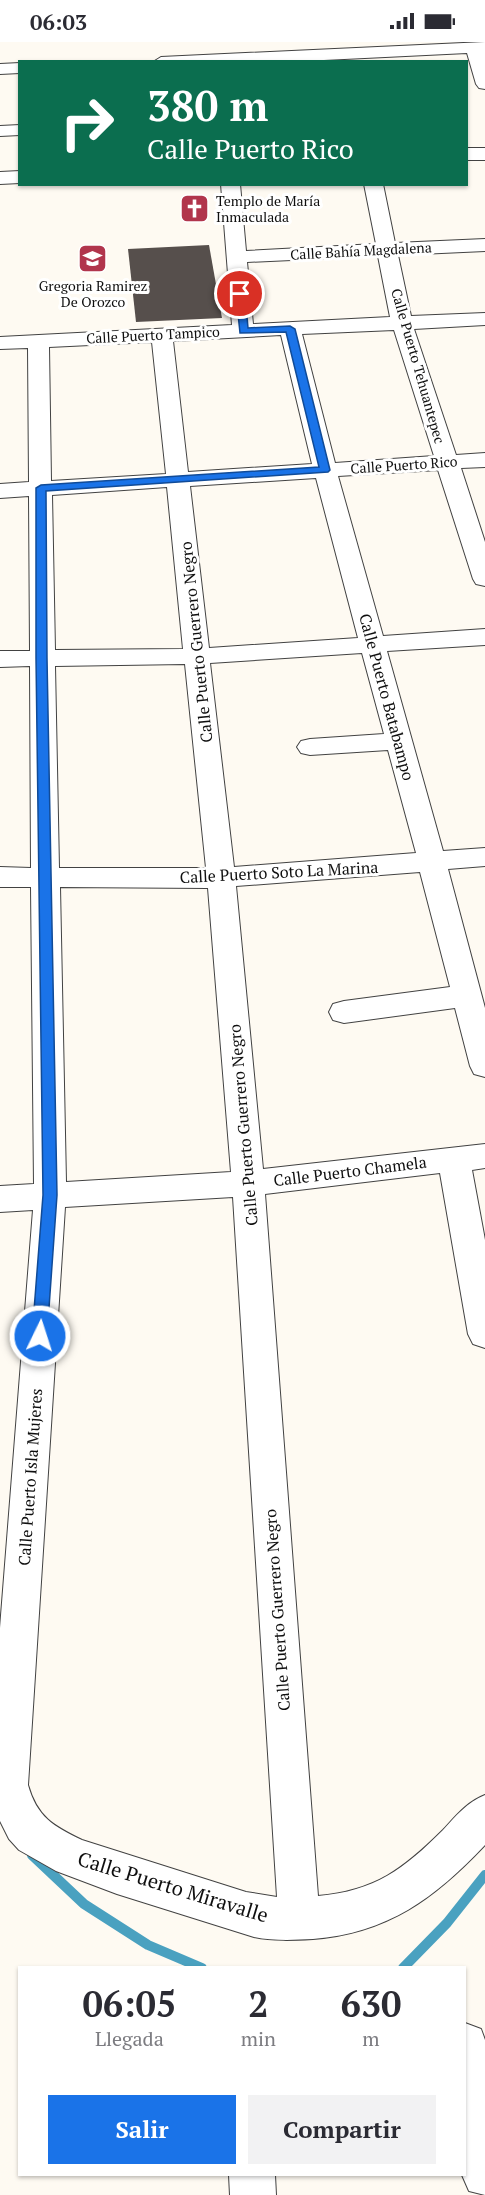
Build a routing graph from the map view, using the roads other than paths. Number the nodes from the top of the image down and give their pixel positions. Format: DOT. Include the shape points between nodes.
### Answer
graph roads {
  1 [pos="480,47"];
  2 [pos="346,52"];
  3 [pos="218,54"];
  4 [pos="175,60"];
  5 [pos="18,68"];
  6 [pos="0,69"];
  7 [pos="485,84"];
  8 [pos="18,130"];
  9 [pos="0,131"];
  10 [pos="485,153"];
  11 [pos="468,154"];
  12 [pos="18,177"];
  13 [pos="0,178"];
  14 [pos="230,186"];
  15 [pos="373,186"];
  16 [pos="485,245"];
  17 [pos="386,250"];
  18 [pos="237,257"];
  19 [pos="485,319"];
  20 [pos="402,323"];
  21 [pos="290,329"];
  22 [pos="243,331"];
  23 [pos="162,335"];
  24 [pos="38,341"];
  25 [pos="0,343"];
  26 [pos="485,460"];
  27 [pos="446,462"];
  28 [pos="325,470"];
  29 [pos="179,479"];
  30 [pos="41,488"];
  31 [pos="0,490"];
  32 [pos="485,579"];
  33 [pos="485,637"];
  34 [pos="373,646"];
  35 [pos="198,656"];
  36 [pos="41,658"];
  37 [pos="0,659"];
  38 [pos="398,741"];
  39 [pos="310,747"];
  40 [pos="485,857"];
  41 [pos="432,862"];
  42 [pos="0,877"];
  43 [pos="45,878"];
  44 [pos="221,878"];
  45 [pos="466,996"];
  46 [pos="344,1012"];
  47 [pos="485,1066"];
  48 [pos="469,1158"];
  49 [pos="248,1183"];
  50 [pos="50,1195"];
  51 [pos="0,1199"];
  52 [pos="485,1334"];
  53 [pos="8,1785"];
  54 [pos="485,1815"];
  55 [pos="299,1918"];
  56 [pos="466,2052"];
  57 [pos="485,2175"];
  58 [pos="252,2176"];
  59 [pos="253,2195"];
  1 -- 2 [label="street"];
  1 -- 7 [label="street"];
  2 -- 3 [label="street"];
  3 -- 4 [label="street"];
  5 -- 6 [label="street"];
  8 -- 9 [label="street"];
  10 -- 11 [label="street"];
  12 -- 13 [label="street"];
  14 -- 18 [label="street"];
  15 -- 17 [label="street, Calle Puerto Tehuantepec"];
  16 -- 17 [label="street, Calle Bahía Magdalena"];
  17 -- 18 [label="street, Calle Bahía Magdalena"];
  17 -- 20 [label="street, Calle Puerto Tehuantepec"];
  18 -- 22 [label="street"];
  19 -- 20 [label="street, Calle Puerto Tampico"];
  20 -- 21 [label="street, Calle Puerto Tampico"];
  20 -- 27 [label="street, Calle Puerto Tehuantepec"];
  21 -- 22 [label="street, Calle Puerto Tampico"];
  21 -- 28 [label="street, Calle Puerto Batabampo"];
  22 -- 23 [label="street, Calle Puerto Tampico"];
  23 -- 24 [label="street, Calle Puerto Tampico"];
  23 -- 29 [label="street, Calle Puerto Guerrero Negro"];
  24 -- 25 [label="street, Calle Puerto Tampico"];
  24 -- 30 [label="street, Calle Puerto Isla Mujeres"];
  26 -- 27 [label="street, Calle Puerto Rico"];
  27 -- 28 [label="street, Calle Puerto Rico"];
  27 -- 32 [label="street, Calle Puerto Tehuantepec"];
  28 -- 29 [label="street, Calle Puerto Rico"];
  28 -- 34 [label="street, Calle Puerto Batabampo"];
  29 -- 30 [label="street, Calle Puerto Rico"];
  29 -- 35 [label="street, Calle Puerto Guerrero Negro"];
  30 -- 31 [label="street, Calle Puerto Rico"];
  30 -- 36 [label="street, Calle Puerto Isla Mujeres"];
  33 -- 34 [label="street"];
  34 -- 35 [label="street"];
  34 -- 38 [label="street, Calle Puerto Batabampo"];
  35 -- 36 [label="street"];
  35 -- 44 [label="street, Calle Puerto Guerrero Negro"];
  36 -- 37 [label="street"];
  36 -- 43 [label="street, Calle Puerto Isla Mujeres"];
  38 -- 39 [label="street"];
  38 -- 41 [label="street, Calle Puerto Batabampo"];
  40 -- 41 [label="street, Calle Puerto Soto La Marina"];
  41 -- 44 [label="street, Calle Puerto Soto La Marina"];
  41 -- 45 [label="street, Calle Puerto Batabampo"];
  42 -- 43 [label="street, Calle Puerto Soto La Marina"];
  43 -- 44 [label="street, Calle Puerto Soto La Marina"];
  43 -- 50 [label="street, Calle Puerto Isla Mujeres"];
  44 -- 49 [label="street, Calle Puerto Guerrero Negro"];
  45 -- 46 [label="street"];
  45 -- 47 [label="street, Calle Puerto Batabampo"];
  48 -- 49 [label="street, Calle Puerto Chamela"];
  48 -- 52 [label="street"];
  49 -- 50 [label="street, Calle Puerto Chamela"];
  49 -- 55 [label="street, Calle Puerto Guerrero Negro"];
  50 -- 51 [label="street, Calle Puerto Chamela"];
  50 -- 53 [label="street, Calle Puerto Isla Mujeres"];
  53 -- 55 [label="street, Calle Puerto Miravalle" via="15,1813 33,1835 59,1852 267,1918"];
  54 -- 55 [label="street, Calle Puerto Miravalle" via="449,1853 399,1892 352,1913"];
  56 -- 57 [label="street"];
  58 -- 59 [label="street"];
}
